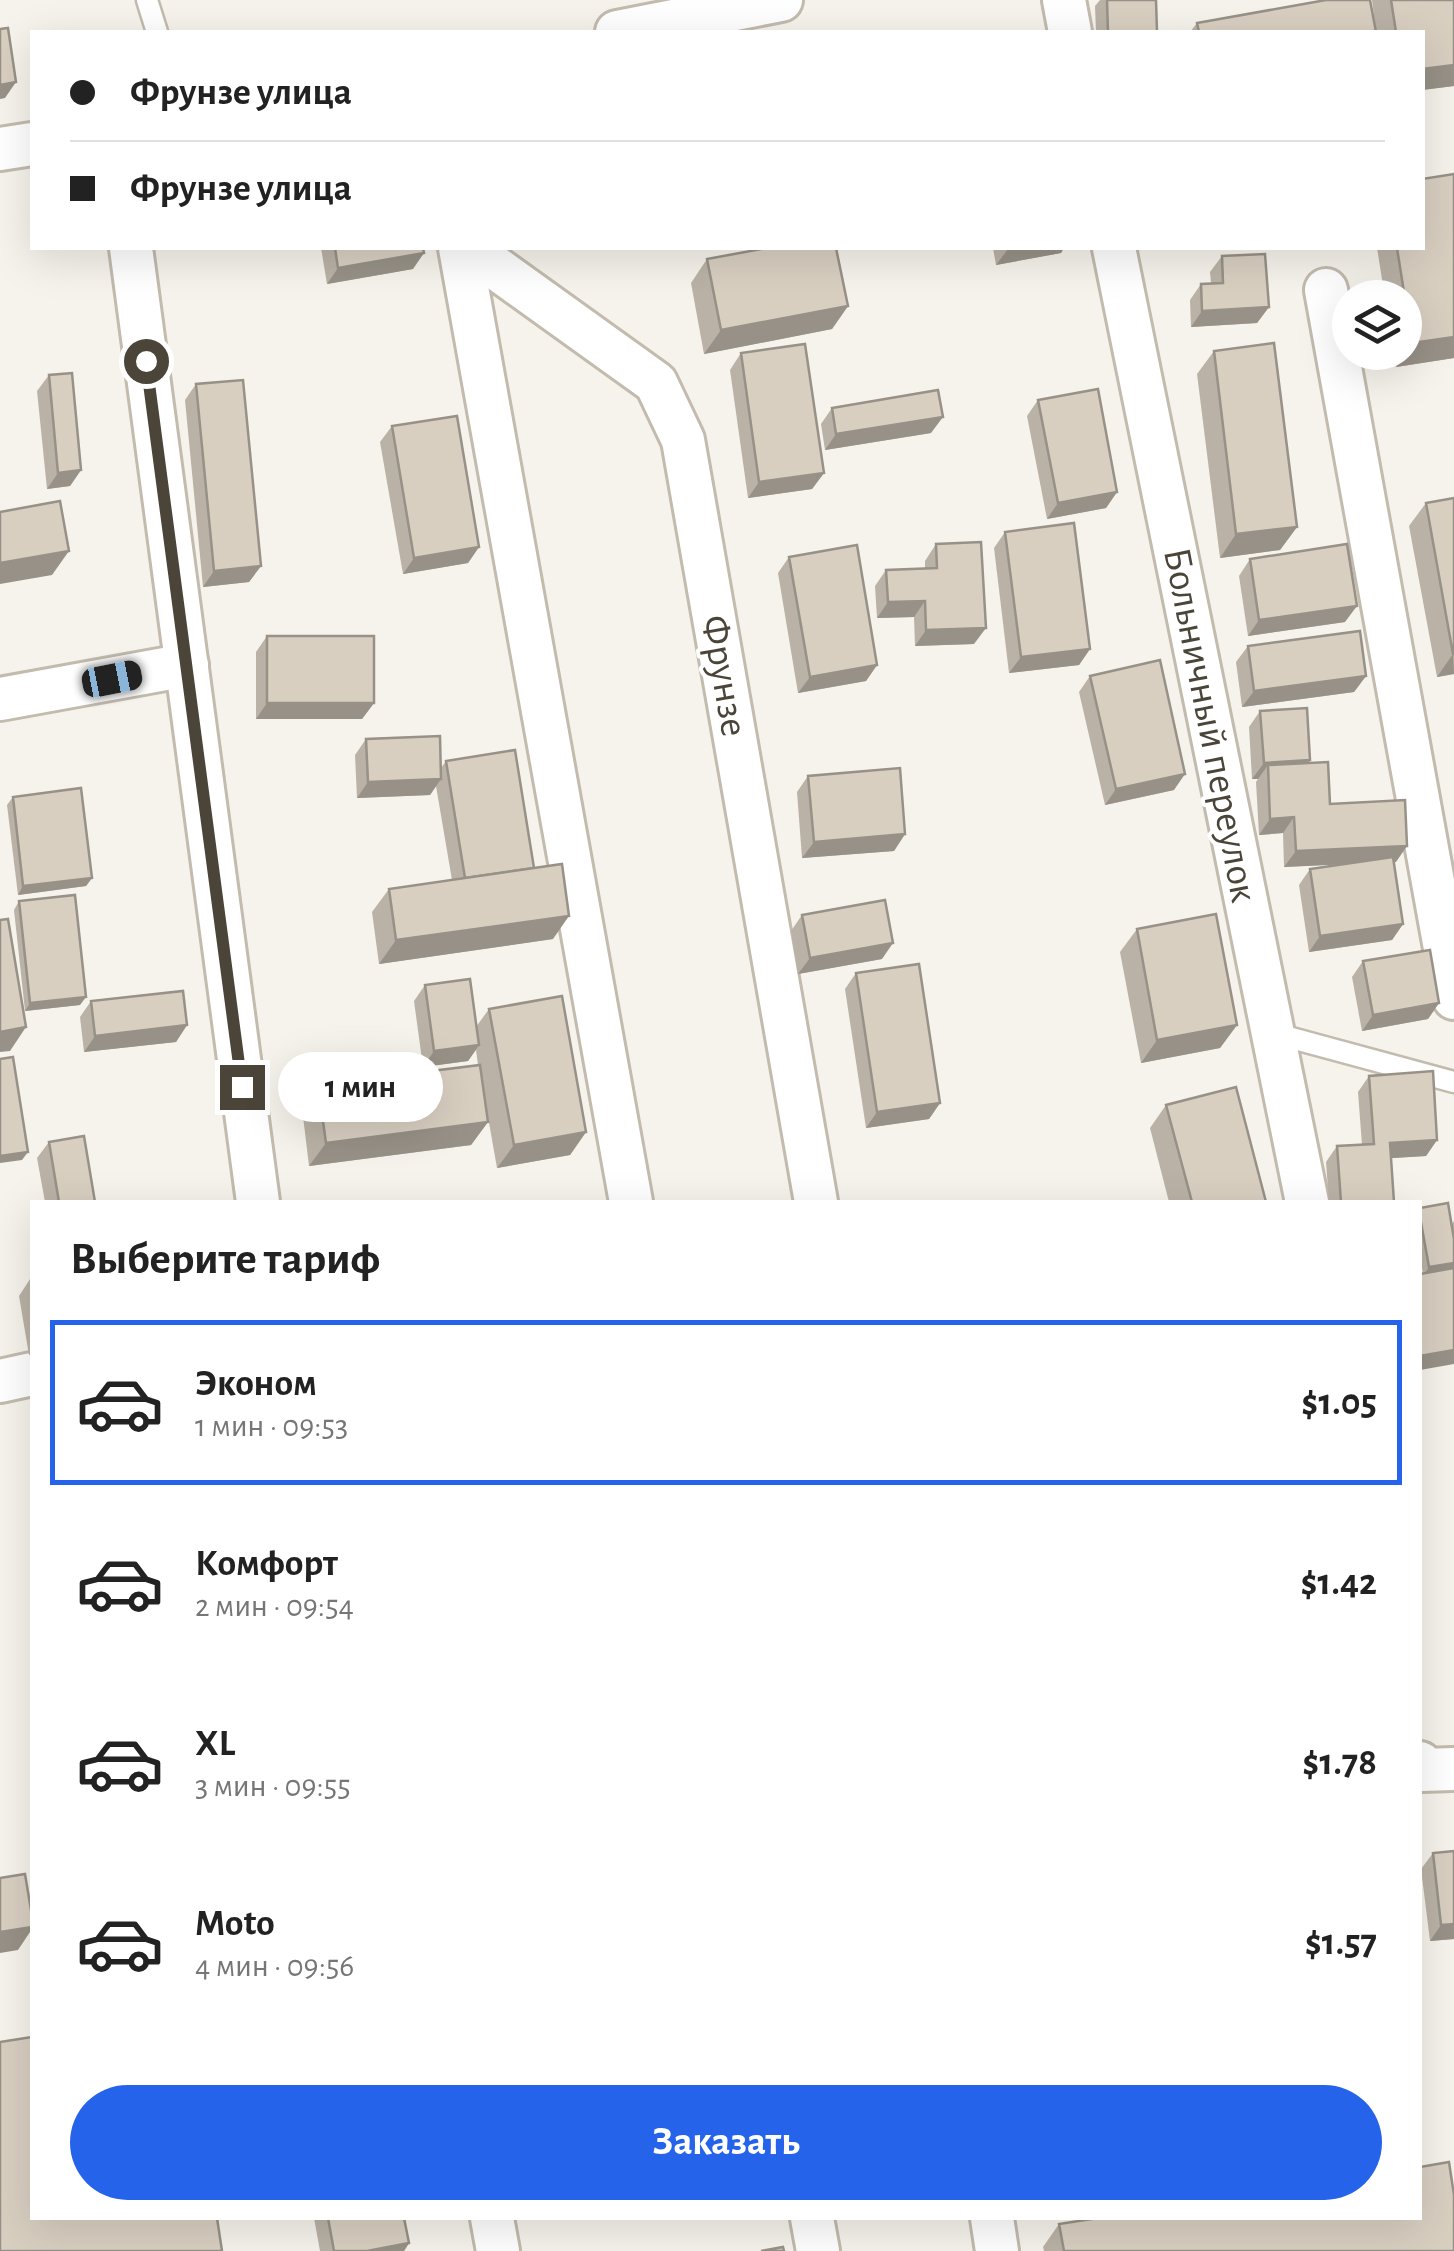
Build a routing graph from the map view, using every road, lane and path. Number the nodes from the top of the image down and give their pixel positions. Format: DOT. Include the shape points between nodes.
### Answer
graph roads {
  1 [pos="147,0"];
  2 [pos="781,0"];
  3 [pos="1064,0"];
  4 [pos="156,30"];
  5 [pos="626,30"];
  6 [pos="1070,30"];
  7 [pos="30,144"];
  8 [pos="0,149"];
  9 [pos="131,250"];
  10 [pos="464,250"];
  11 [pos="467,250"];
  12 [pos="1114,250"];
  13 [pos="1326,290"];
  14 [pos="186,665"];
  15 [pos="0,700"];
  16 [pos="1454,998"];
  17 [pos="1273,1033"];
  18 [pos="1454,1082"];
  19 [pos="258,1200"];
  20 [pos="631,1200"];
  21 [pos="816,1200"];
  22 [pos="1307,1200"];
  23 [pos="30,1374"];
  24 [pos="0,1381"];
  25 [pos="1454,1769"];
  26 [pos="1422,1770"];
  27 [pos="492,2220"];
  28 [pos="812,2220"];
  29 [pos="992,2220"];
  30 [pos="498,2251"];
  31 [pos="818,2251"];
  32 [pos="997,2251"];
  1 -- 4 [label="lane"];
  2 -- 5 [label="street"];
  3 -- 6 [label="street"];
  7 -- 8 [label="street"];
  9 -- 14 [label="street"];
  10 -- 20 [label="street, Фрунзе"];
  11 -- 21 [label="street, Фрунзе" via="656,383 684,440"];
  12 -- 17 [label="street, Больничный переулок"];
  13 -- 16 [label="street"];
  14 -- 15 [label="street"];
  14 -- 19 [label="street"];
  17 -- 18 [label="lane"];
  17 -- 22 [label="street, Больничный переулок"];
  23 -- 24 [label="street"];
  25 -- 26 [label="street"];
  27 -- 30 [label="street"];
  28 -- 31 [label="street"];
  29 -- 32 [label="street"];
}
